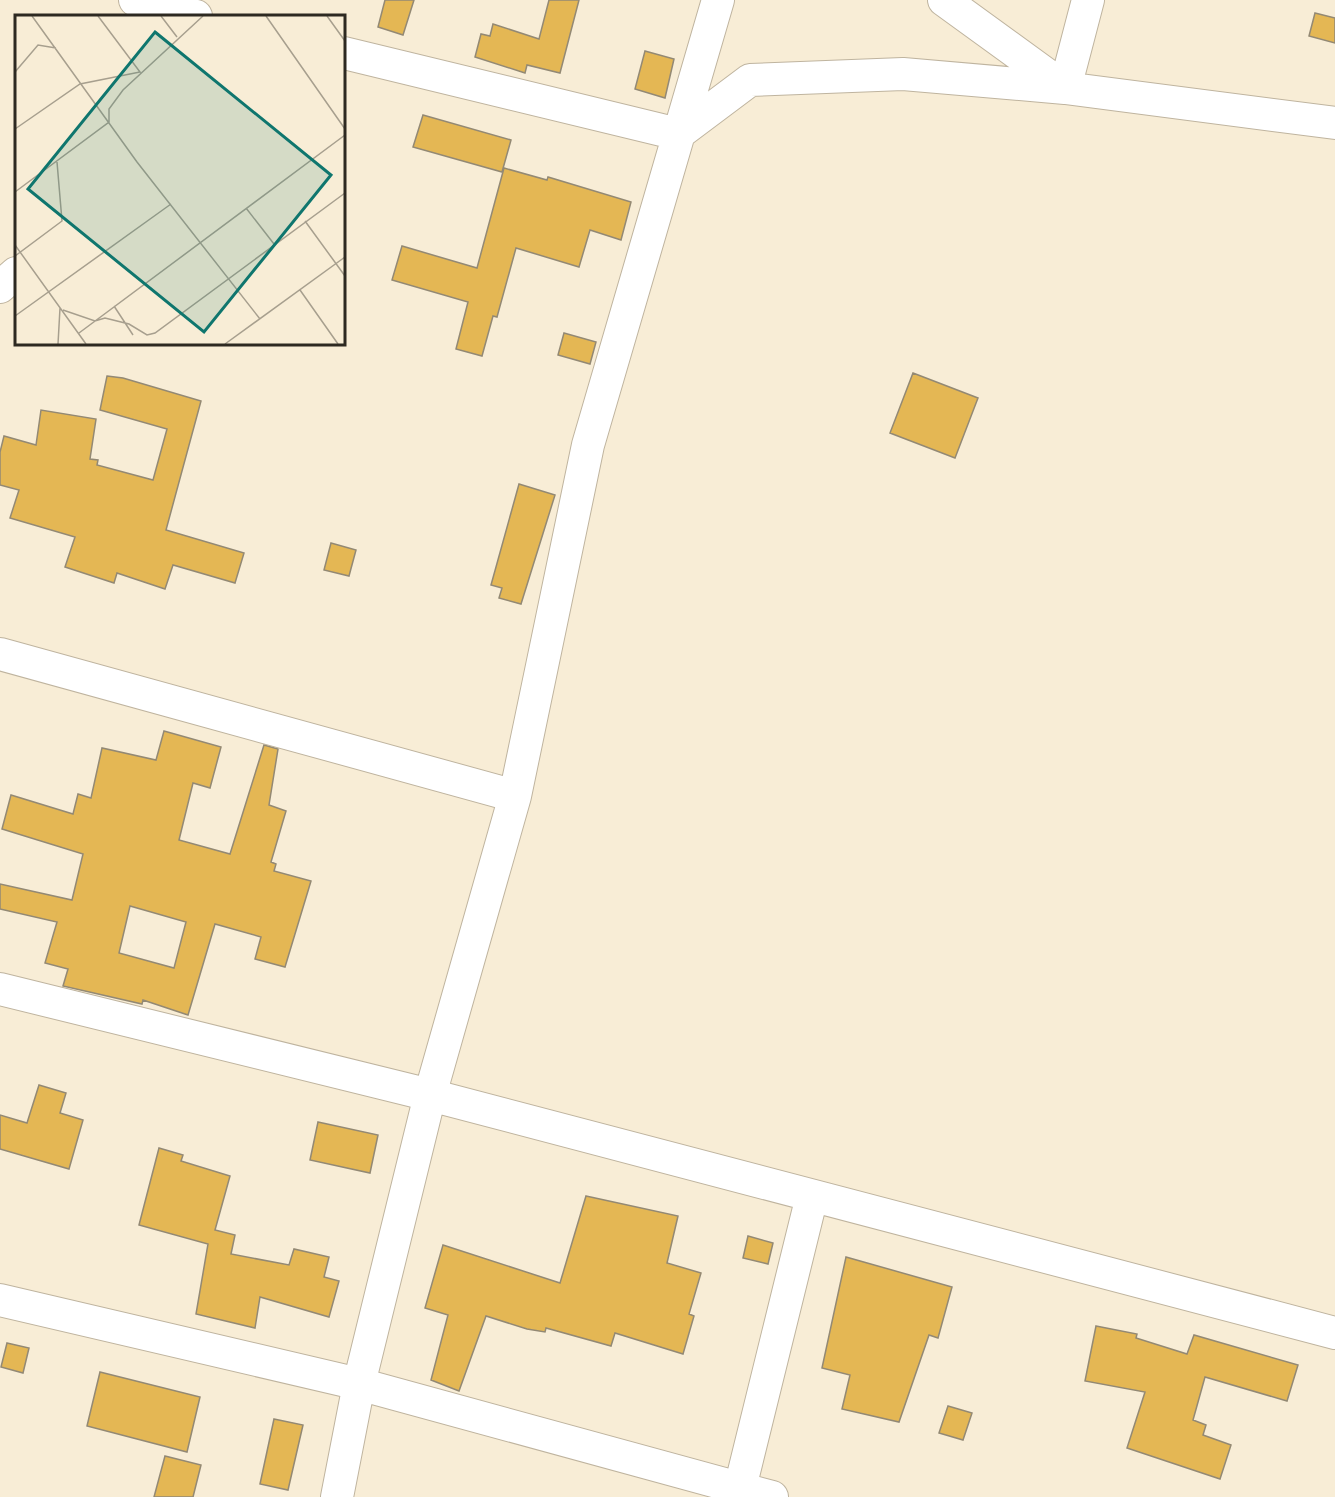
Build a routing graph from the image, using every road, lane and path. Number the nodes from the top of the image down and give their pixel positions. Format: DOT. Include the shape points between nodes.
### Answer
graph roads {
  1 [pos="135,0"];
  2 [pos="717,0"];
  3 [pos="944,0"];
  4 [pos="1088,0"];
  5 [pos="192,15"];
  6 [pos="345,53"];
  7 [pos="1065,88"];
  8 [pos="1335,123"];
  9 [pos="678,134"];
  10 [pos="15,274"];
  11 [pos="0,287"];
  12 [pos="0,654"];
  13 [pos="515,796"];
  14 [pos="0,988"];
  15 [pos="430,1095"];
  16 [pos="812,1196"];
  17 [pos="0,1300"];
  18 [pos="1335,1333"];
  19 [pos="359,1384"];
  20 [pos="740,1488"];
  21 [pos="337,1497"];
  22 [pos="772,1497"];
  1 -- 5 [label="street"];
  2 -- 9 [label="street"];
  3 -- 7 [label="street"];
  4 -- 7 [label="street"];
  6 -- 9 [label="street"];
  7 -- 8 [label="street"];
  7 -- 9 [label="street" via="903,74 750,80"];
  9 -- 13 [label="street" via="588,445"];
  10 -- 11 [label="street"];
  12 -- 13 [label="street"];
  13 -- 15 [label="street"];
  14 -- 15 [label="street"];
  15 -- 16 [label="street"];
  15 -- 19 [label="street"];
  16 -- 18 [label="street"];
  16 -- 20 [label="street"];
  17 -- 19 [label="street"];
  19 -- 20 [label="street"];
  19 -- 21 [label="street"];
  20 -- 22 [label="street"];
}
